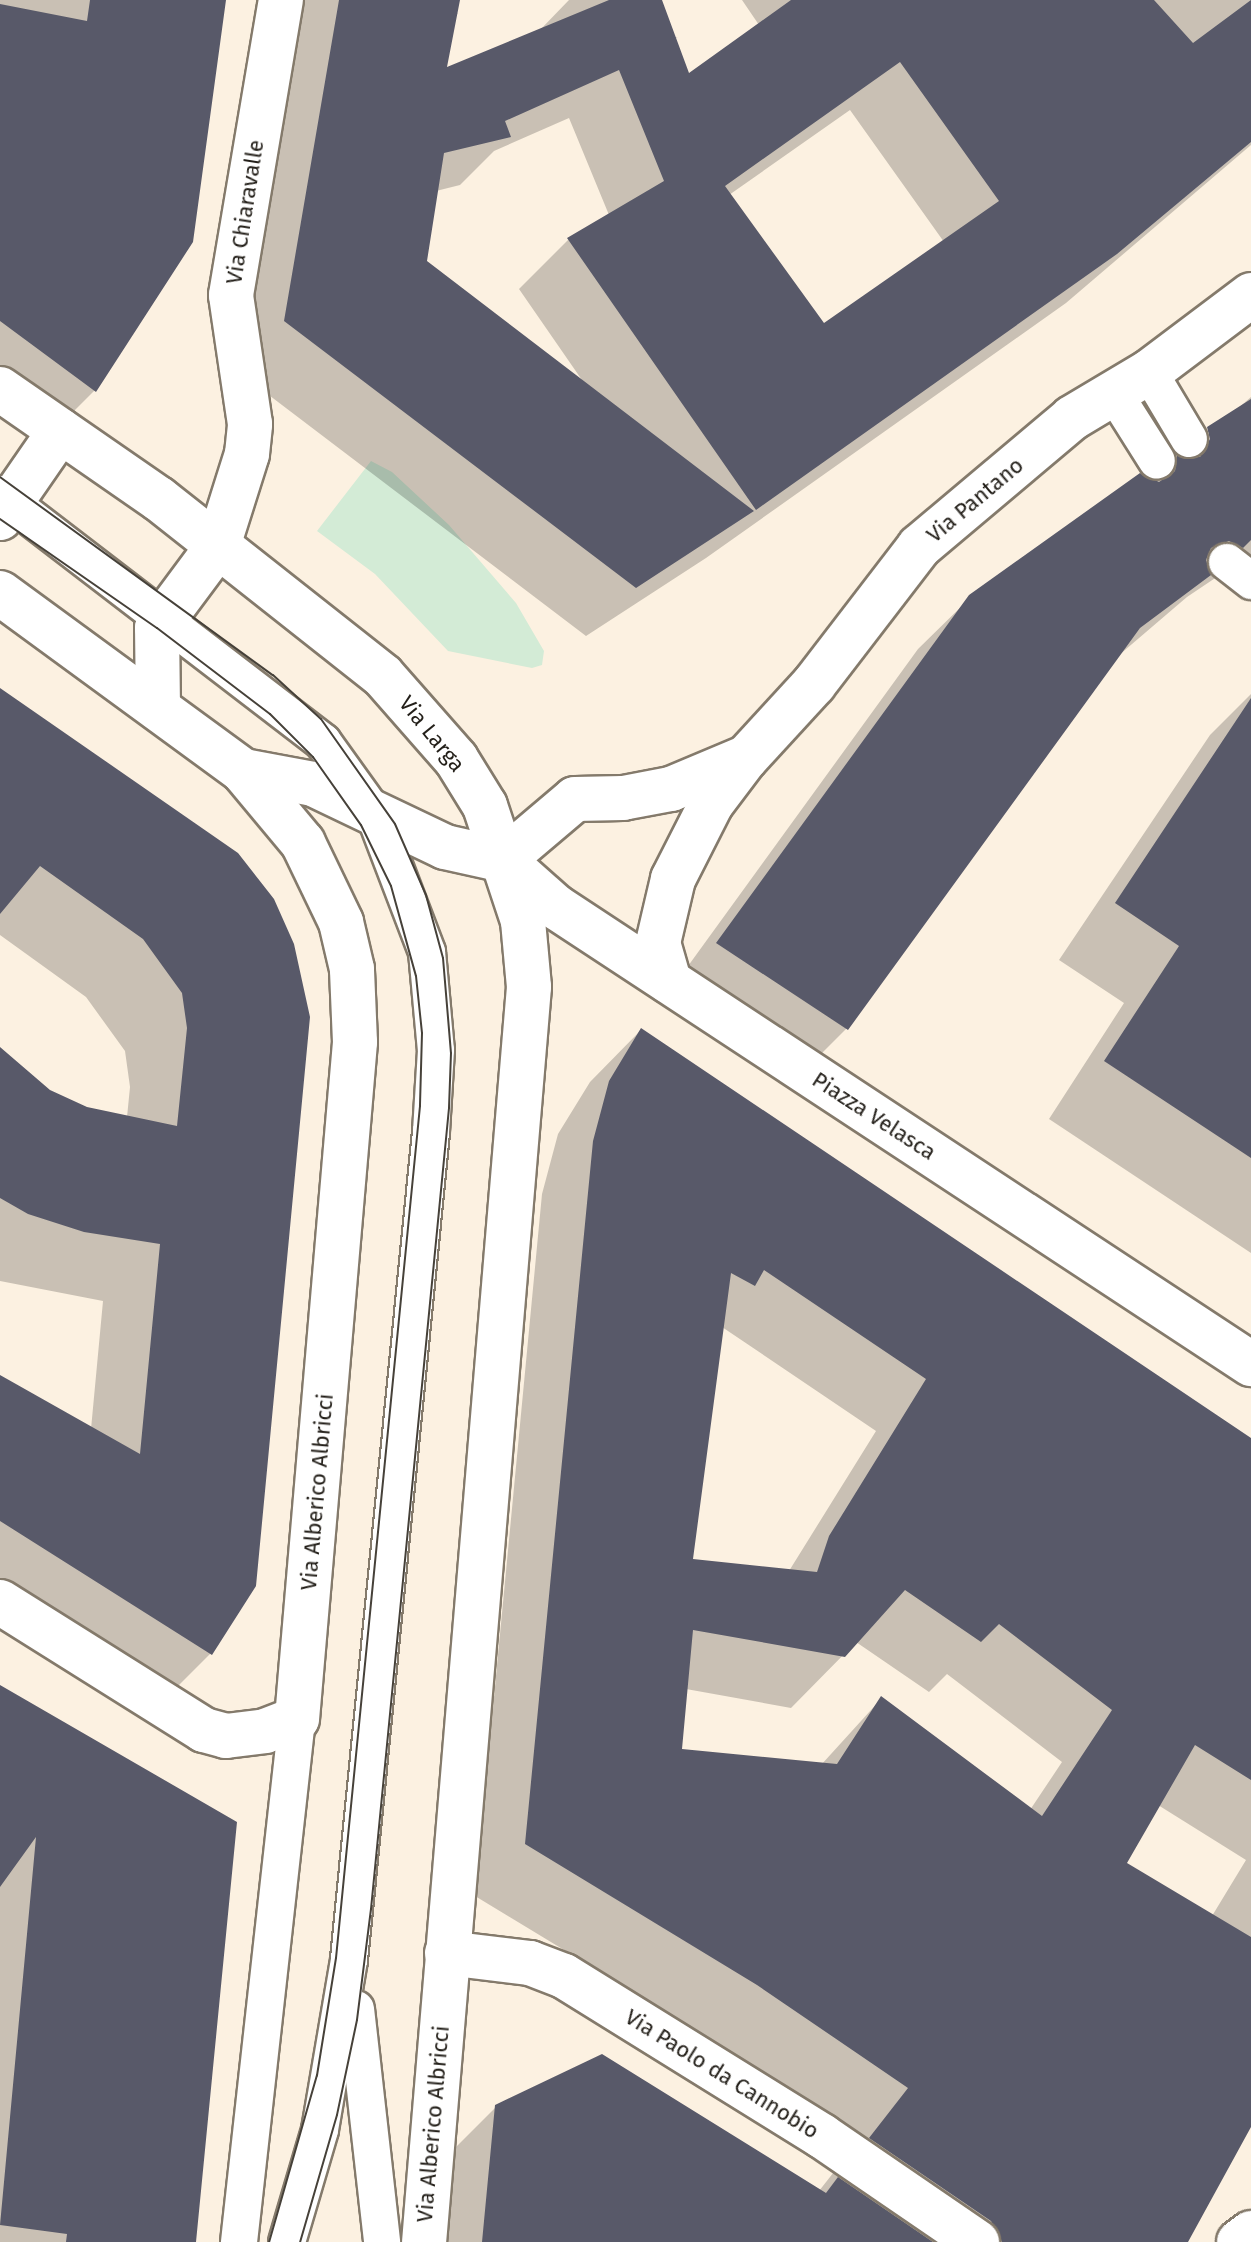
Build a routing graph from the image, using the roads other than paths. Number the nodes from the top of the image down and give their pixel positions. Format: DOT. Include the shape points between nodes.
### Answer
graph roads {
  1 [pos="281,0"];
  2 [pos="1251,295"];
  3 [pos="1132,382"];
  4 [pos="0,389"];
  5 [pos="60,431"];
  6 [pos="1189,439"];
  7 [pos="1157,461"];
  8 [pos="4,505"];
  9 [pos="218,546"];
  10 [pos="0,593"];
  11 [pos="164,616"];
  12 [pos="158,708"];
  13 [pos="747,757"];
  14 [pos="243,771"];
  15 [pos="374,813"];
  16 [pos="503,860"];
  17 [pos="669,981"];
  18 [pos="1251,1364"];
  19 [pos="0,1602"];
  20 [pos="297,1719"];
  21 [pos="447,1953"];
  22 [pos="349,1960"];
  23 [pos="1251,2233"];
  24 [pos="239,2242"];
  25 [pos="287,2242"];
  26 [pos="382,2242"];
  27 [pos="424,2242"];
  28 [pos="977,2242"];
  29 [pos="1239,2242"];
  1 -- 9 [label="street, Via Chiaravalle" via="231,295 250,424 242,477"];
  2 -- 3 [label="street, Via Pantano"];
  3 -- 6 [label="lane"];
  3 -- 7 [label="lane"];
  3 -- 13 [label="street, Via Pantano" via="1072,418 919,547 814,684"];
  4 -- 5 [label="street, Via Larga"];
  5 -- 8 [label="street"];
  5 -- 9 [label="street, Via Larga"];
  8 -- 11 [label="lane"];
  9 -- 11 [label="street"];
  9 -- 16 [label="street, Via Larga" via="383,676 420,714 485,806"];
  10 -- 12 [label="street"];
  11 -- 12 [label="street" via="157,628"];
  11 -- 15 [label="lane" via="323,742"];
  12 -- 14 [label="street"];
  13 -- 16 [label="street, Via Pantano" via="671,789 575,799"];
  13 -- 17 [label="street, Via Pantano" via="711,804 673,879 658,943"];
  14 -- 15 [label="street" via="313,784"];
  14 -- 20 [label="street, Via Alberico Albricci" via="303,843 341,922 352,969 355,1042"];
  15 -- 16 [label="street" via="445,847"];
  15 -- 22 [label="lane, Via Alberico Albricci" via="427,952 436,1050"];
  16 -- 17 [label="street, Piazza Velasca" via="556,907"];
  16 -- 21 [label="street, Via Alberico Albricci" via="523,921 529,987"];
  17 -- 18 [label="street, Piazza Velasca"];
  19 -- 20 [label="street" via="204,1730 226,1736 252,1733"];
  20 -- 24 [label="lane, Via Alberico Albricci"];
  21 -- 27 [label="street, Via Alberico Albricci"];
  21 -- 28 [label="street, Via Paolo da Cannobio" via="530,1963 564,1976 822,2136"];
  22 -- 25 [label="lane, Via Alberico Albricci" via="323,2114"];
  22 -- 26 [label="lane, Via Alberico Albricci"];
  23 -- 29 [label="street"];
}
